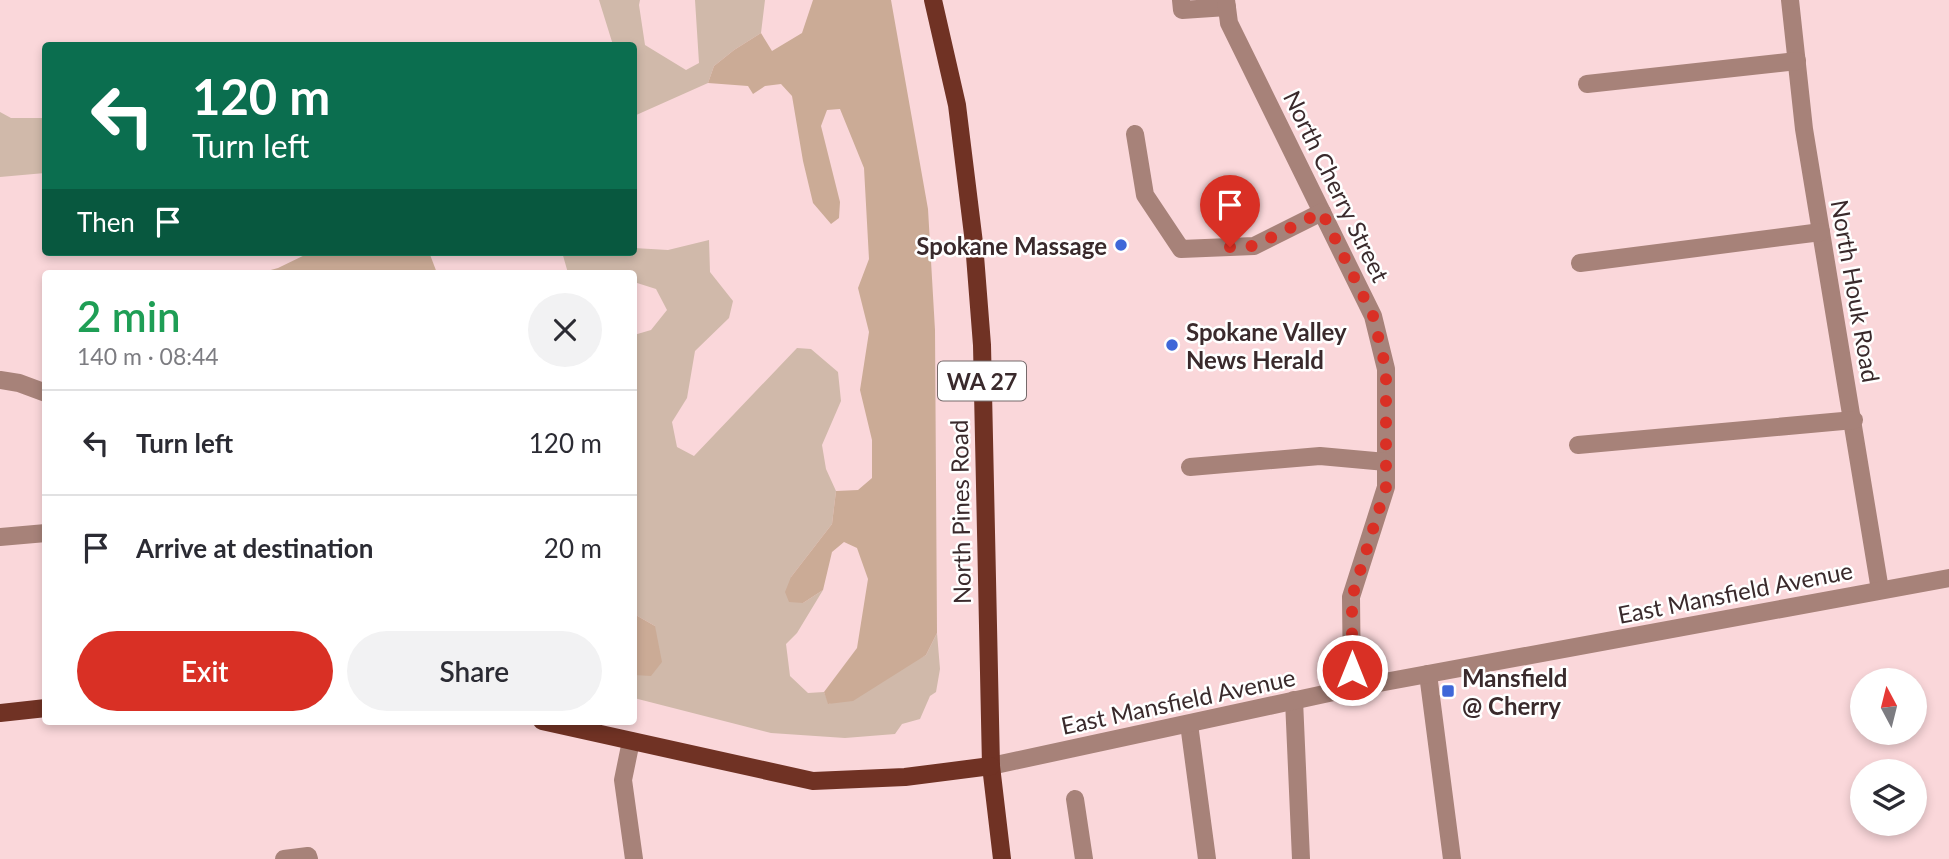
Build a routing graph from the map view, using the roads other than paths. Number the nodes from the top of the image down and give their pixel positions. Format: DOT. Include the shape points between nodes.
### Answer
graph roads {
  1 [pos="933,0"];
  2 [pos="1181,0"];
  3 [pos="1790,0"];
  4 [pos="1227,3"];
  5 [pos="1797,61"];
  6 [pos="1587,84"];
  7 [pos="1135,134"];
  8 [pos="1322,212"];
  9 [pos="1821,232"];
  10 [pos="1580,263"];
  11 [pos="0,380"];
  12 [pos="42,392"];
  13 [pos="1854,420"];
  14 [pos="1578,445"];
  15 [pos="1386,463"];
  16 [pos="1191,467"];
  17 [pos="42,533"];
  18 [pos="0,537"];
  19 [pos="1949,578"];
  20 [pos="1880,590"];
  21 [pos="1427,674"];
  22 [pos="1352,688"];
  23 [pos="1294,700"];
  24 [pos="42,708"];
  25 [pos="0,713"];
  26 [pos="1189,724"];
  27 [pos="559,725"];
  28 [pos="631,741"];
  29 [pos="991,766"];
  30 [pos="1075,799"];
  31 [pos="284,859"];
  32 [pos="309,859"];
  33 [pos="634,859"];
  34 [pos="1002,859"];
  35 [pos="1084,859"];
  36 [pos="1208,859"];
  37 [pos="1301,859"];
  38 [pos="1452,859"];
  1 -- 29 [label="main road, North Pines Road / WA 27" via="957,105 982,345"];
  2 -- 4 [label="street" via="1182,10"];
  3 -- 5 [label="street, North Houk Road"];
  4 -- 8 [label="street, North Cherry Street" via="1229,23"];
  5 -- 6 [label="street"];
  5 -- 9 [label="street, North Houk Road"];
  7 -- 8 [label="street" via="1145,195 1181,248 1254,246"];
  8 -- 15 [label="street, North Cherry Street" via="1373,316 1386,369"];
  9 -- 10 [label="street"];
  9 -- 13 [label="street, North Houk Road"];
  11 -- 12 [label="street"];
  13 -- 14 [label="street"];
  13 -- 20 [label="street, North Houk Road"];
  15 -- 16 [label="street" via="1320,456"];
  15 -- 22 [label="street, North Cherry Street" via="1386,487 1352,597"];
  17 -- 18 [label="street"];
  19 -- 20 [label="street, East Mansfield Avenue"];
  20 -- 21 [label="street, East Mansfield Avenue"];
  21 -- 22 [label="street, East Mansfield Avenue"];
  21 -- 38 [label="street"];
  22 -- 23 [label="street, East Mansfield Avenue"];
  23 -- 26 [label="street, East Mansfield Avenue"];
  23 -- 37 [label="street"];
  24 -- 25 [label="main road"];
  26 -- 29 [label="street, East Mansfield Avenue"];
  26 -- 36 [label="street"];
  27 -- 28 [label="main road, East Mansfield Avenue"];
  28 -- 29 [label="main road, East Mansfield Avenue" via="813,781 905,777"];
  28 -- 33 [label="street" via="623,780"];
  29 -- 34 [label="main road, North Pines Road / WA 27"];
  30 -- 35 [label="street"];
  31 -- 32 [label="street"];
}
